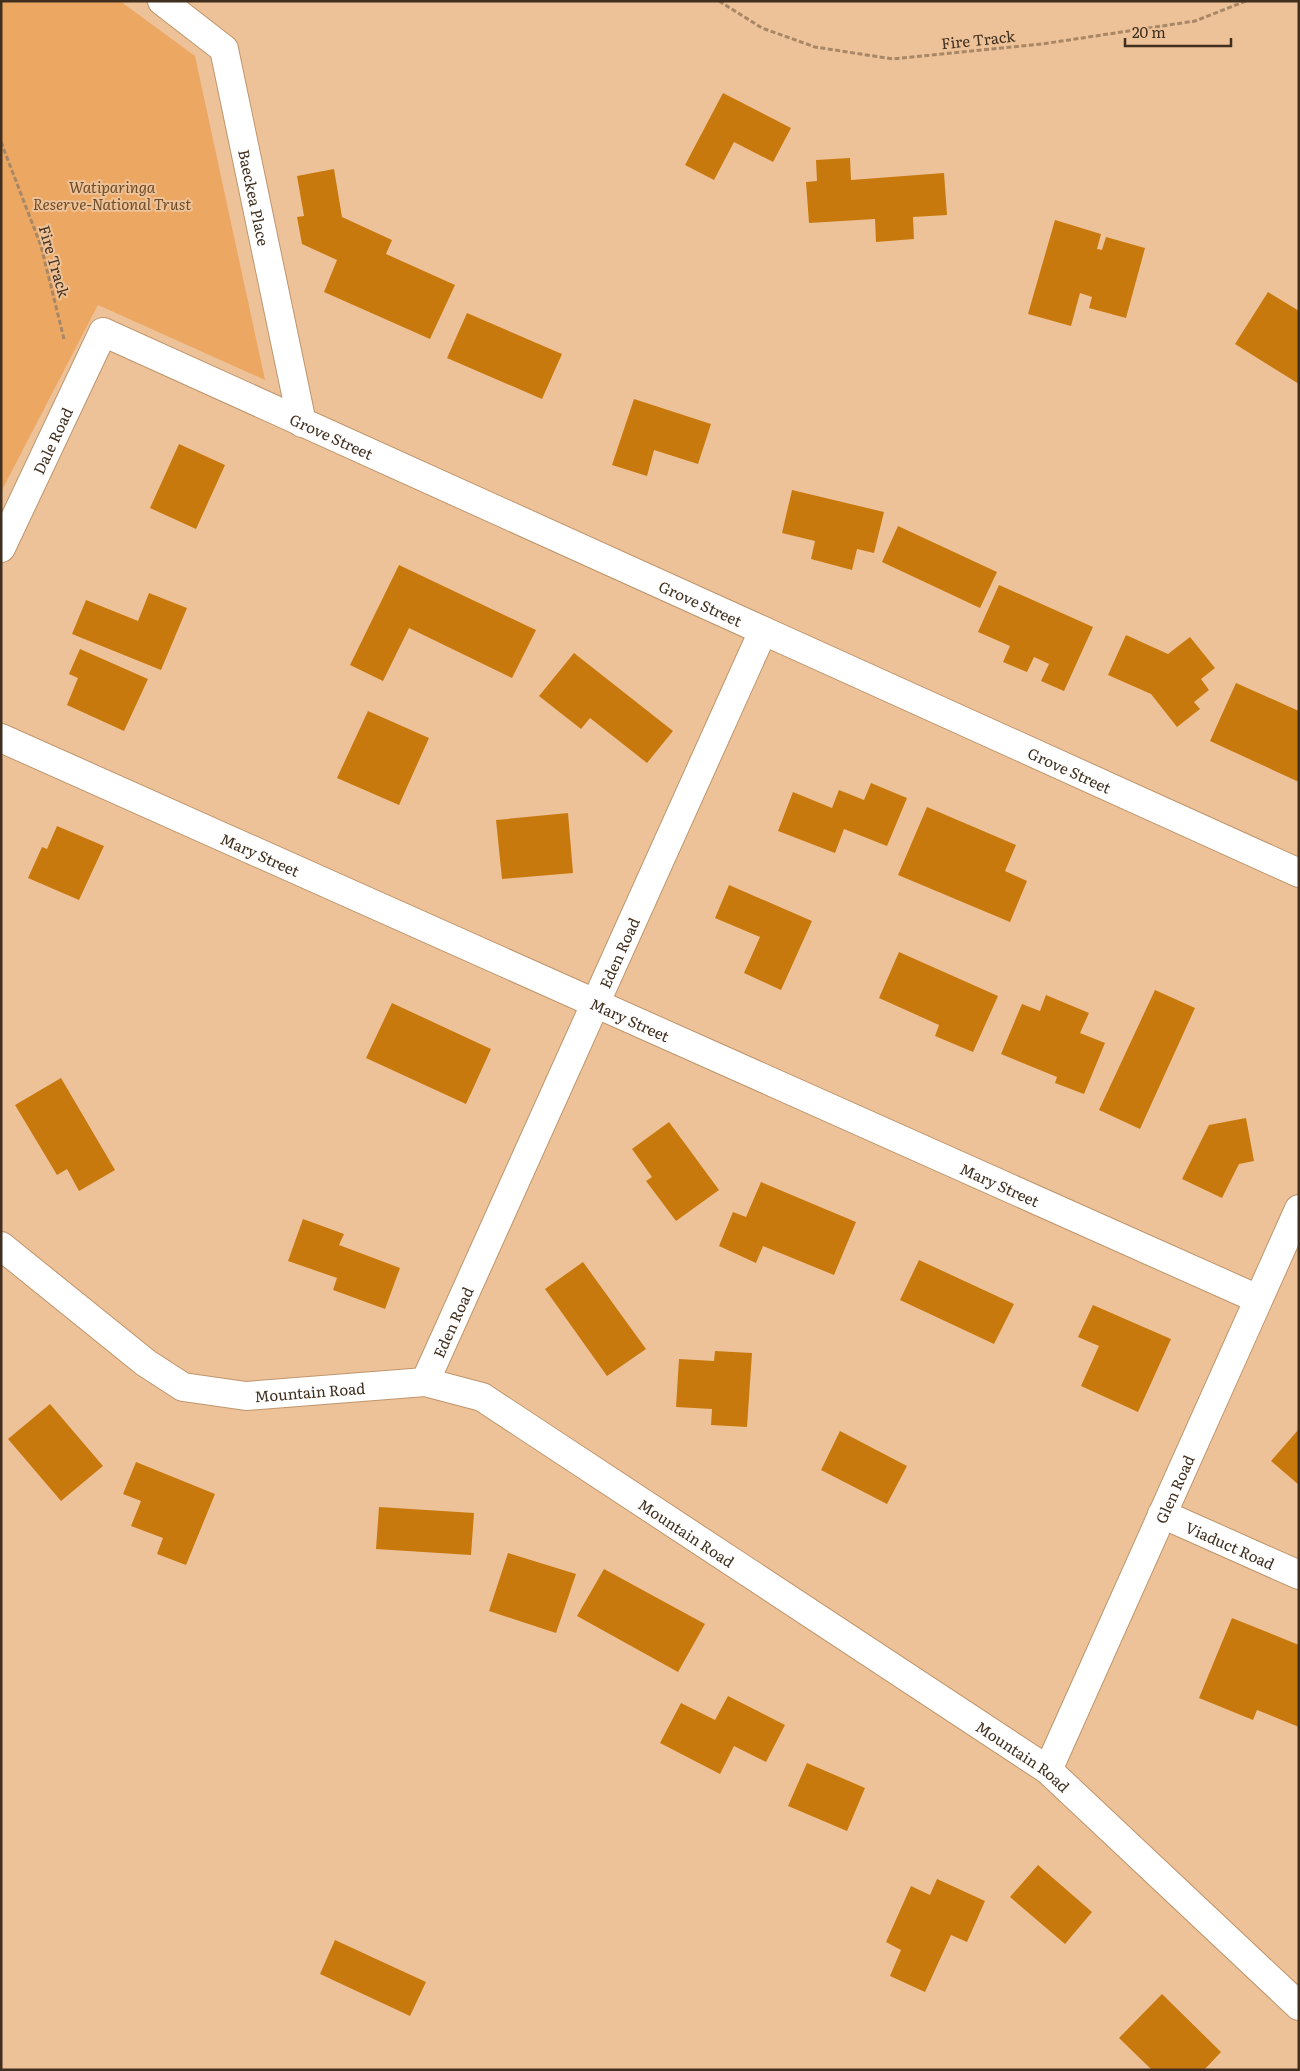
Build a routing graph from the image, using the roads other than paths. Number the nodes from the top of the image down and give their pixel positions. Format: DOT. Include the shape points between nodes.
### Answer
graph roads {
  1 [pos="162,1"];
  2 [pos="103,332"];
  3 [pos="302,423"];
  4 [pos="1,548"];
  5 [pos="763,631"];
  6 [pos="1,738"];
  7 [pos="1299,873"];
  8 [pos="595,1003"];
  9 [pos="1299,1208"];
  10 [pos="1,1246"];
  11 [pos="1258,1299"];
  12 [pos="425,1382"];
  13 [pos="1162,1514"];
  14 [pos="1299,1576"];
  15 [pos="1048,1770"];
  16 [pos="1299,2006"];
  1 -- 3 [label="street, Baeckea Place" via="224,49"];
  2 -- 3 [label="street, Grove Street"];
  2 -- 4 [label="street, Dale Road"];
  3 -- 5 [label="street, Grove Street"];
  5 -- 7 [label="street, Grove Street"];
  5 -- 8 [label="street, Eden Road"];
  6 -- 8 [label="street, Mary Street"];
  8 -- 11 [label="street, Mary Street"];
  8 -- 12 [label="street, Eden Road"];
  9 -- 11 [label="street, Glen Road"];
  10 -- 12 [label="street, Mountain Road" via="146,1363 183,1386 246,1396"];
  11 -- 13 [label="street, Glen Road"];
  12 -- 15 [label="street, Mountain Road" via="482,1398"];
  13 -- 14 [label="street, Viaduct Road"];
  13 -- 15 [label="street, Glen Road"];
  15 -- 16 [label="street, Mountain Road"];
}
